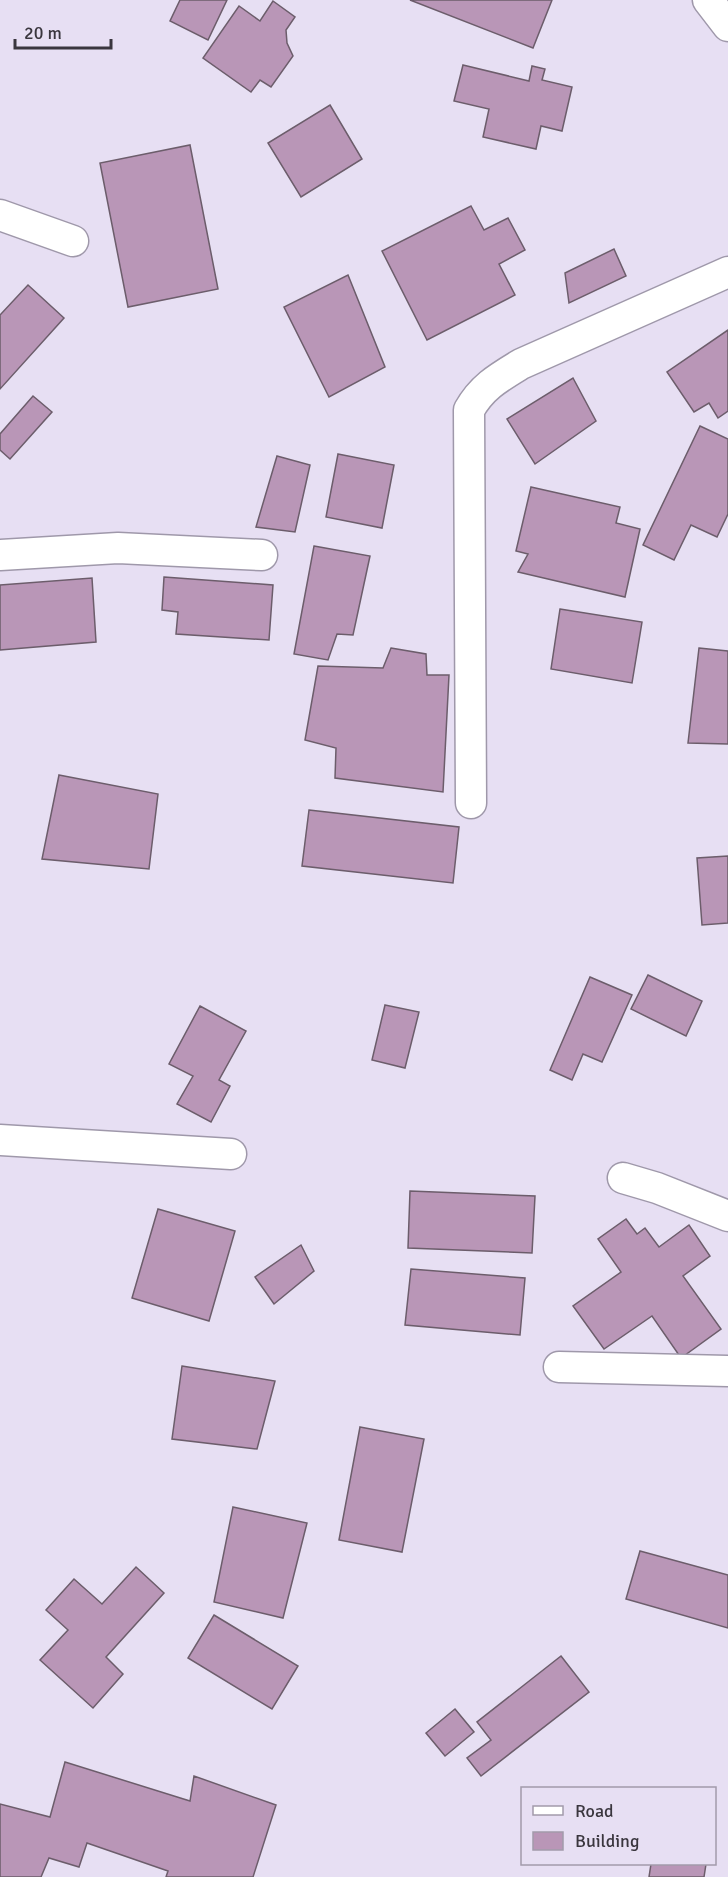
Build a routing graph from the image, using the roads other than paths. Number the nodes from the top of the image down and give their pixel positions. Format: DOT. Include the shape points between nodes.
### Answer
graph roads {
  1 [pos="708,0"];
  2 [pos="728,26"];
  3 [pos="0,216"];
  4 [pos="73,241"];
  5 [pos="728,272"];
  6 [pos="0,555"];
  7 [pos="262,555"];
  8 [pos="471,803"];
  9 [pos="0,1140"];
  10 [pos="231,1154"];
  11 [pos="623,1178"];
  12 [pos="728,1216"];
  13 [pos="559,1367"];
  14 [pos="728,1371"];
  1 -- 2 [label="street"];
  3 -- 4 [label="street"];
  5 -- 8 [label="street" via="520,364 489,384 469,410"];
  6 -- 7 [label="street" via="118,548"];
  9 -- 10 [label="street"];
  11 -- 12 [label="street"];
  13 -- 14 [label="street"];
}
